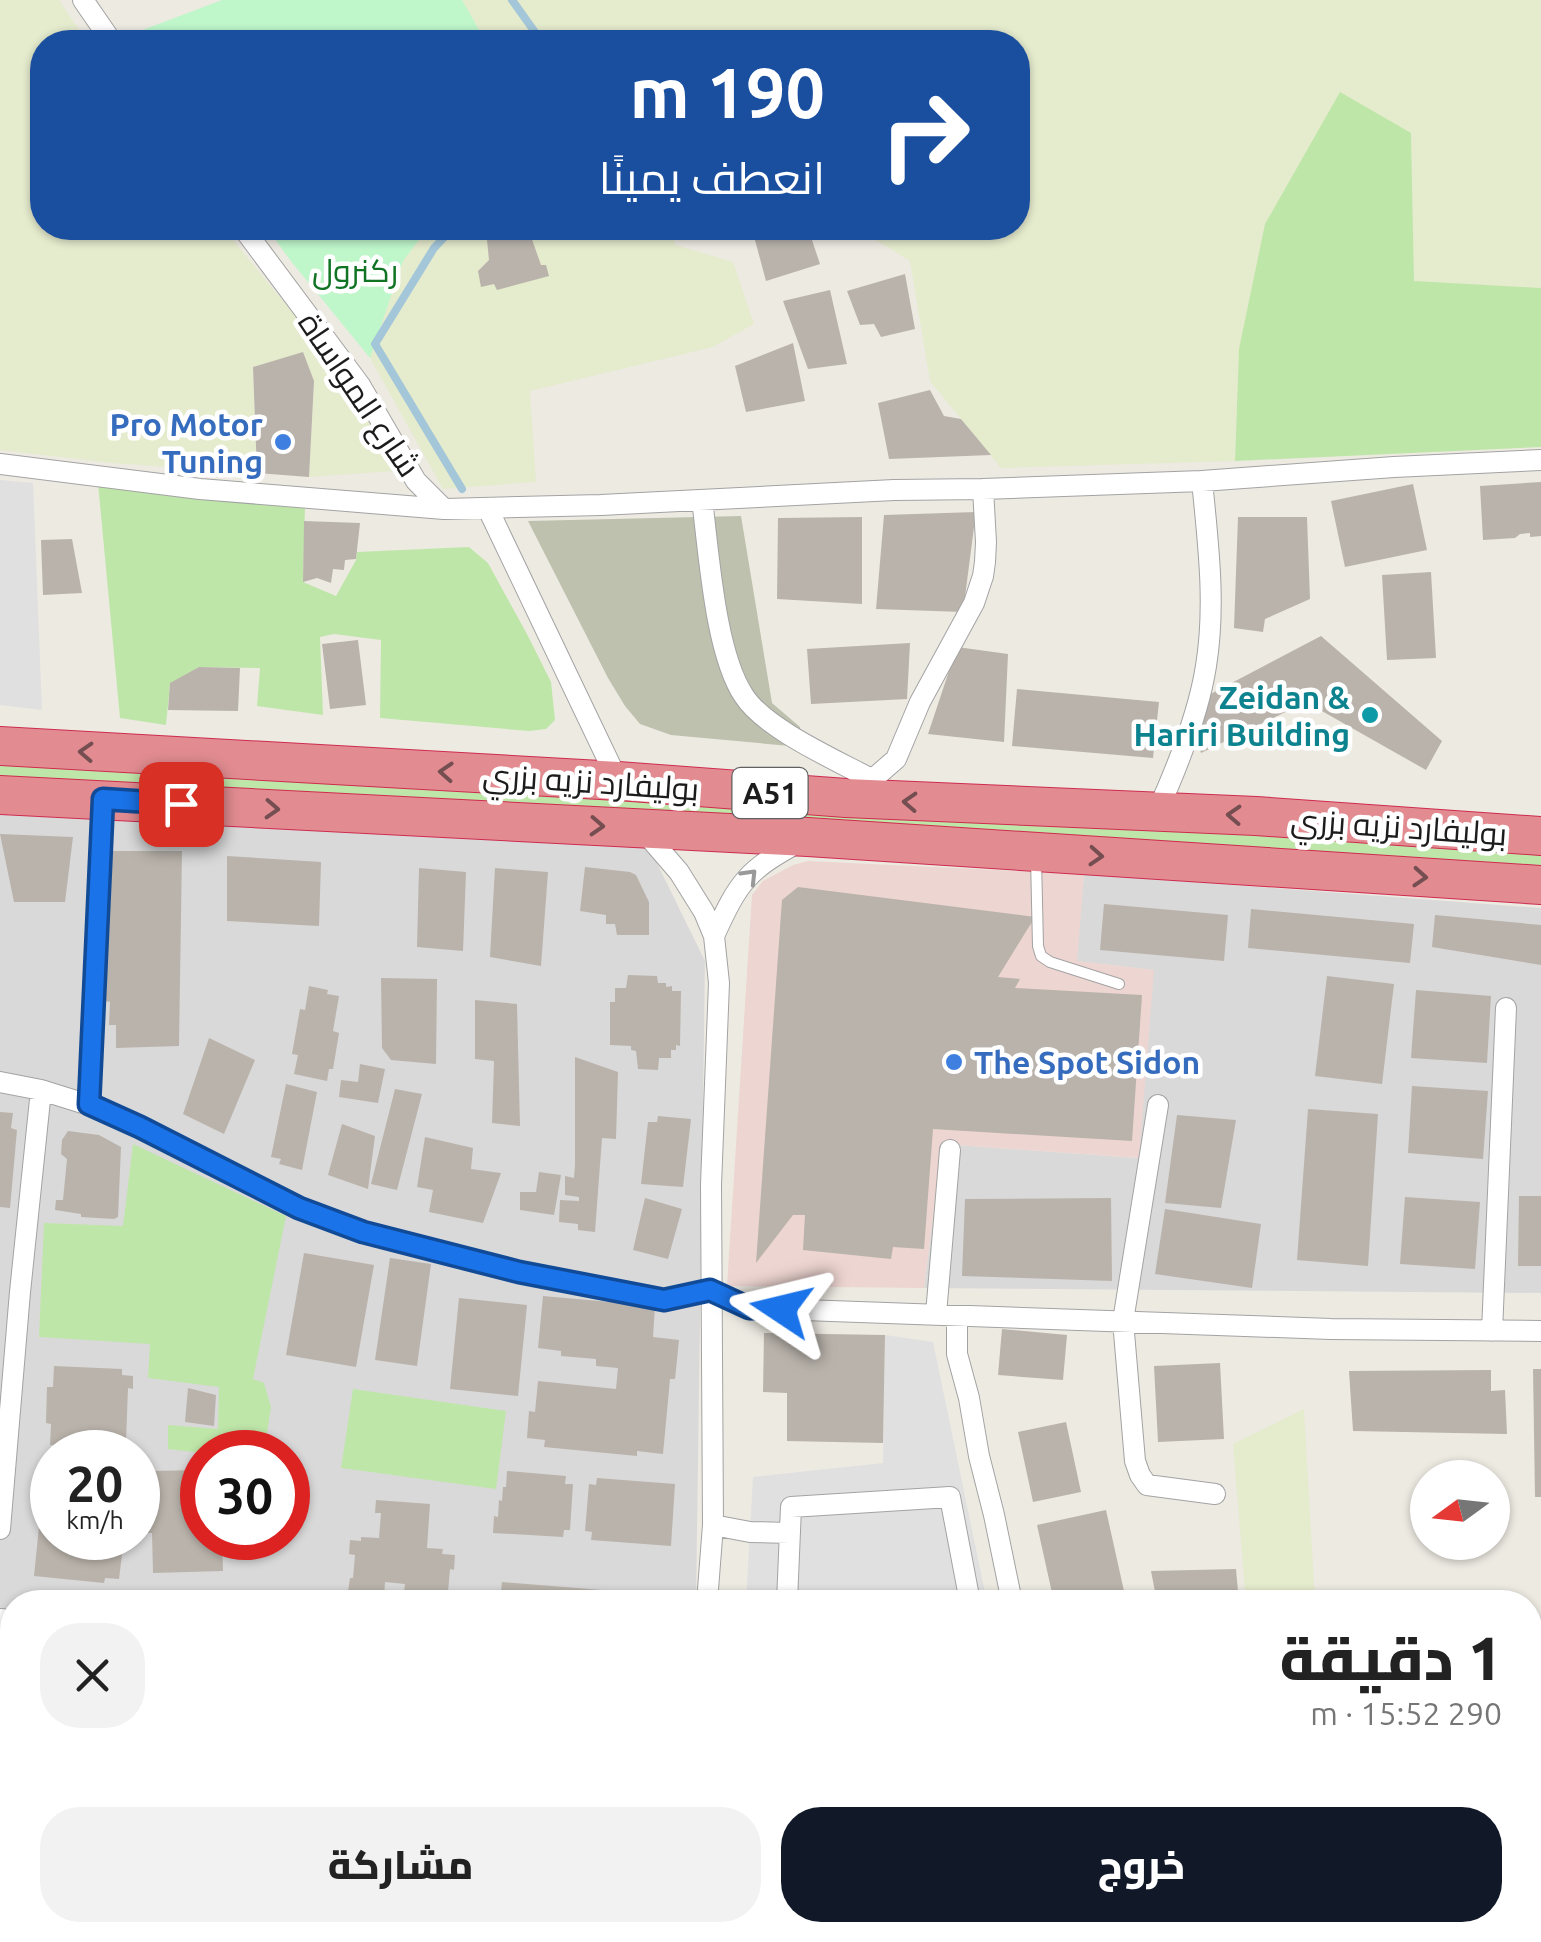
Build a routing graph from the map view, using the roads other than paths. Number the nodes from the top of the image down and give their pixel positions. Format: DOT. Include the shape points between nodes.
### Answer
graph roads {
  1 [pos="83,0"];
  2 [pos="104,30"];
  3 [pos="252,240"];
  4 [pos="1541,460"];
  5 [pos="0,464"];
  6 [pos="1202,481"];
  7 [pos="982,489"];
  8 [pos="702,500"];
  9 [pos="488,508"];
  10 [pos="444,509"];
  11 [pos="0,746"];
  12 [pos="618,781"];
  13 [pos="860,789"];
  14 [pos="0,795"];
  15 [pos="103,799"];
  16 [pos="1157,812"];
  17 [pos="640,828"];
  18 [pos="1541,836"];
  19 [pos="808,837"];
  20 [pos="1036,852"];
  21 [pos="1541,885"];
  22 [pos="714,936"];
  23 [pos="1119,984"];
  24 [pos="1506,1008"];
  25 [pos="0,1082"];
  26 [pos="41,1090"];
  27 [pos="89,1104"];
  28 [pos="1158,1104"];
  29 [pos="950,1150"];
  30 [pos="710,1290"];
  31 [pos="946,1315"];
  32 [pos="1123,1321"];
  33 [pos="1492,1331"];
  34 [pos="1541,1331"];
  35 [pos="1214,1494"];
  36 [pos="713,1525"];
  37 [pos="0,1529"];
  38 [pos="790,1533"];
  39 [pos="709,1590"];
  40 [pos="788,1590"];
  41 [pos="968,1590"];
  42 [pos="1010,1590"];
  1 -- 2 [label="street"];
  3 -- 10 [label="street, شارع المواساة" via="360,386 416,481"];
  4 -- 6 [label="street"];
  5 -- 10 [label="street"];
  6 -- 7 [label="street"];
  6 -- 16 [label="street" via="1210,576 1206,670"];
  7 -- 8 [label="street"];
  7 -- 13 [label="street" via="985,562 974,603 896,759"];
  8 -- 9 [label="street"];
  8 -- 13 [label="street" via="720,634 745,699"];
  9 -- 10 [label="street"];
  9 -- 12 [label="street"];
  12 -- 11 [label="highway, بوليفارد نزيه بزري / A51, one-way"];
  12 -- 13 [label="highway, بوليفارد نزيه بزري / A51"];
  16 -- 13 [label="highway, بوليفارد نزيه بزري / A51, one-way" via="1000,807"];
  14 -- 15 [label="highway, بوليفارد نزيه بزري / A51"];
  15 -- 17 [label="highway, بوليفارد نزيه بزري / A51, one-way"];
  15 -- 27 [label="street"];
  18 -- 16 [label="highway, بوليفارد نزيه بزري / A51, one-way"];
  17 -- 19 [label="highway, بوليفارد نزيه بزري / A51"];
  17 -- 22 [label="street" via="679,872"];
  19 -- 20 [label="highway, بوليفارد نزيه بزري / A51"];
  22 -- 19 [label="street, one-way" via="754,868"];
  20 -- 21 [label="highway, بوليفارد نزيه بزري / A51, one-way"];
  20 -- 23 [label="lane" via="1041,956"];
  22 -- 30 [label="street" via="719,983"];
  24 -- 33 [label="street"];
  25 -- 26 [label="street"];
  26 -- 27 [label="street"];
  26 -- 37 [label="street"];
  27 -- 30 [label="street" via="299,1208 363,1232 664,1300"];
  28 -- 32 [label="street"];
  29 -- 31 [label="street"];
  30 -- 31 [label="street" via="749,1308"];
  30 -- 36 [label="street"];
  31 -- 32 [label="street"];
  31 -- 42 [label="street"];
  32 -- 33 [label="street"];
  32 -- 35 [label="street" via="1140,1475 1148,1484"];
  33 -- 34 [label="street"];
  36 -- 38 [label="street"];
  36 -- 39 [label="street"];
  38 -- 40 [label="street"];
  38 -- 41 [label="street" via="791,1506 950,1498"];
}
